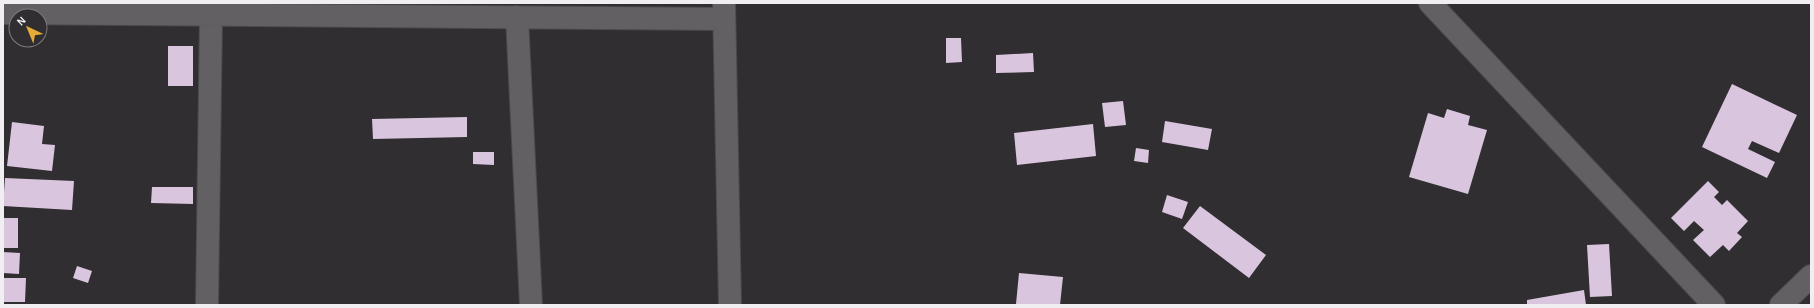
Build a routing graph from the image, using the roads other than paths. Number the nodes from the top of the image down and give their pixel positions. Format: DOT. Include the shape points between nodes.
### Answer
graph roads {
  1 [pos="1430,3"];
  2 [pos="724,11"];
  3 [pos="3,13"];
  4 [pos="211,15"];
  5 [pos="517,17"];
  6 [pos="1811,276"];
  7 [pos="207,305"];
  8 [pos="531,305"];
  9 [pos="730,305"];
  10 [pos="1714,305"];
  11 [pos="1781,305"];
  1 -- 10 [label="street"];
  2 -- 5 [label="street"];
  2 -- 9 [label="street"];
  3 -- 4 [label="street"];
  4 -- 5 [label="street"];
  4 -- 7 [label="street"];
  5 -- 8 [label="street"];
  6 -- 11 [label="street"];
}
